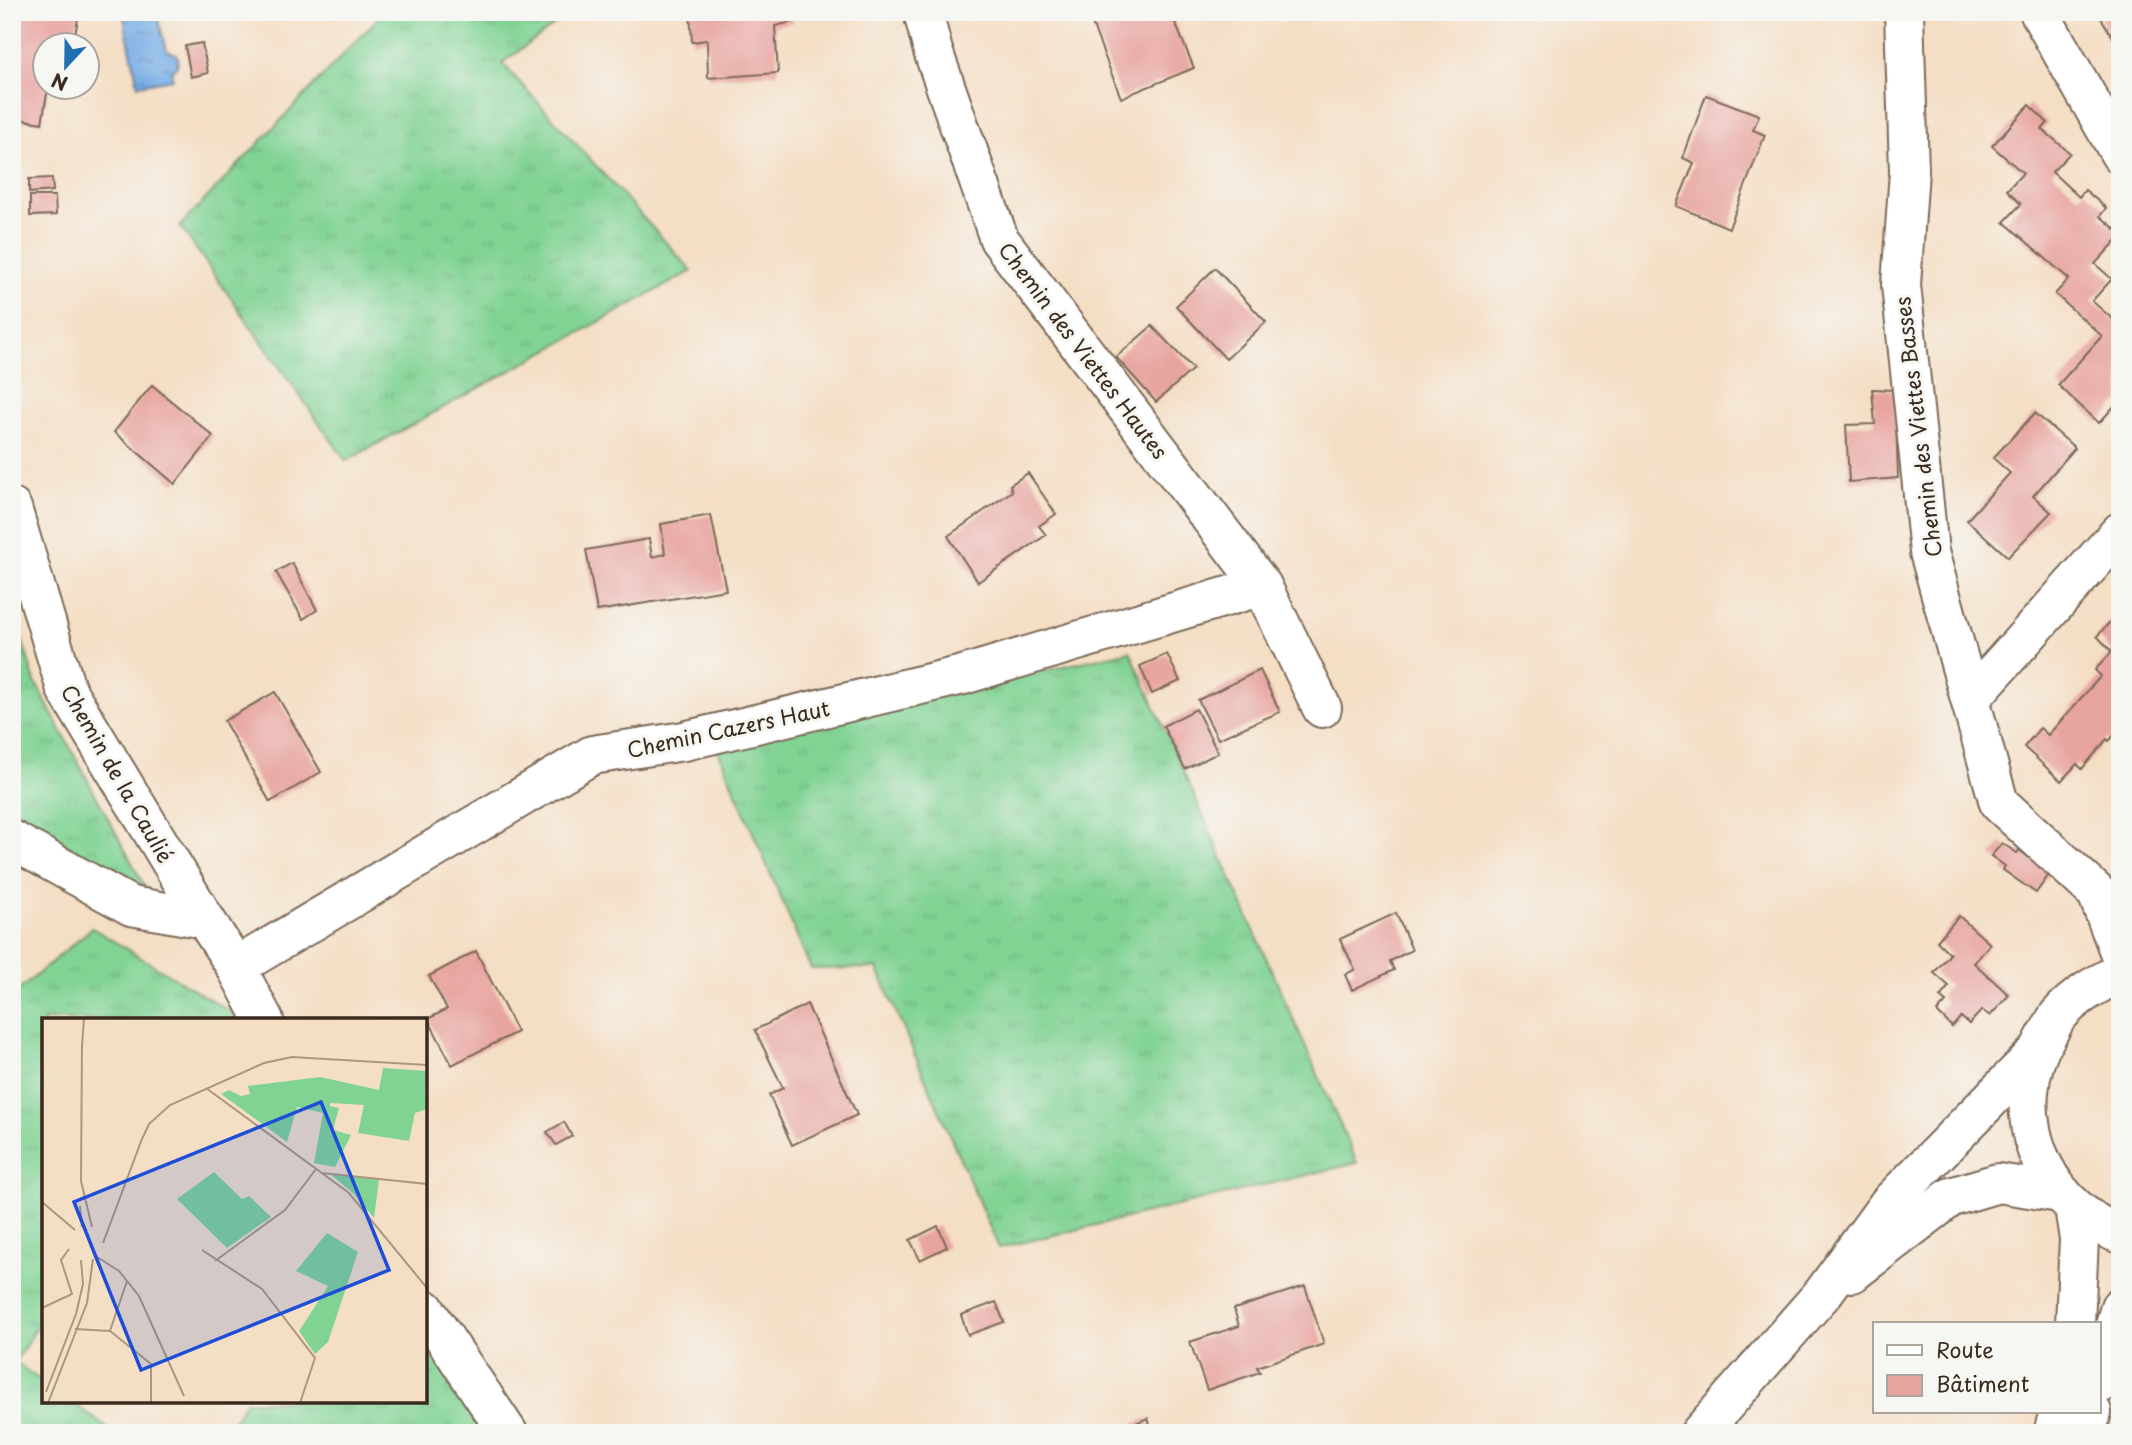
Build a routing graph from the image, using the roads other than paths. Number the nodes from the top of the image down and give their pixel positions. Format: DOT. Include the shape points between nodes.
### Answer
graph roads {
  1 [pos="923,12"];
  2 [pos="1904,12"];
  3 [pos="2041,12"];
  4 [pos="2120,154"];
  5 [pos="12,508"];
  6 [pos="2120,532"];
  7 [pos="1262,586"];
  8 [pos="1971,698"];
  9 [pos="1322,708"];
  10 [pos="12,840"];
  11 [pos="205,919"];
  12 [pos="2120,954"];
  13 [pos="236,967"];
  14 [pos="2120,974"];
  15 [pos="263,1018"];
  16 [pos="2037,1052"];
  17 [pos="2067,1200"];
  18 [pos="2120,1234"];
  19 [pos="1833,1300"];
  20 [pos="2120,1307"];
  21 [pos="427,1312"];
  22 [pos="2075,1322"];
  23 [pos="2100,1380"];
  24 [pos="2058,1414"];
  25 [pos="2091,1414"];
  26 [pos="508,1433"];
  27 [pos="1700,1433"];
  28 [pos="2053,1433"];
  29 [pos="2085,1433"];
  1 -- 7 [label="street, Chemin des Viettes Hautes" via="999,239"];
  2 -- 8 [label="street, Chemin des Viettes Basses" via="1909,171 1901,285 1929,552"];
  3 -- 4 [label="street"];
  5 -- 11 [label="street, Chemin de la Caulié" via="65,688"];
  6 -- 8 [label="street"];
  7 -- 9 [label="street, Chemin des Viettes Hautes"];
  7 -- 13 [label="street, Chemin Cazers Haut" via="963,675 684,741 592,755"];
  8 -- 12 [label="street, Chemin des Viettes Basses" via="1999,803 2097,893"];
  10 -- 11 [label="street" via="131,906"];
  11 -- 13 [label="street, Chemin de la Caulié"];
  13 -- 15 [label="street, Chemin de la Caulié"];
  14 -- 16 [label="street" via="2088,988 2058,1017"];
  16 -- 17 [label="street" via="2028,1088 2029,1126 2040,1161"];
  16 -- 19 [label="street" via="1889,1203"];
  17 -- 18 [label="street" via="2089,1219"];
  17 -- 19 [label="street" via="1998,1183 1951,1198 1895,1241"];
  17 -- 22 [label="street" via="2079,1239"];
  19 -- 27 [label="street"];
  20 -- 23 [label="street"];
  21 -- 26 [label="street"];
  24 -- 28 [label="street"];
  25 -- 29 [label="street"];
}
